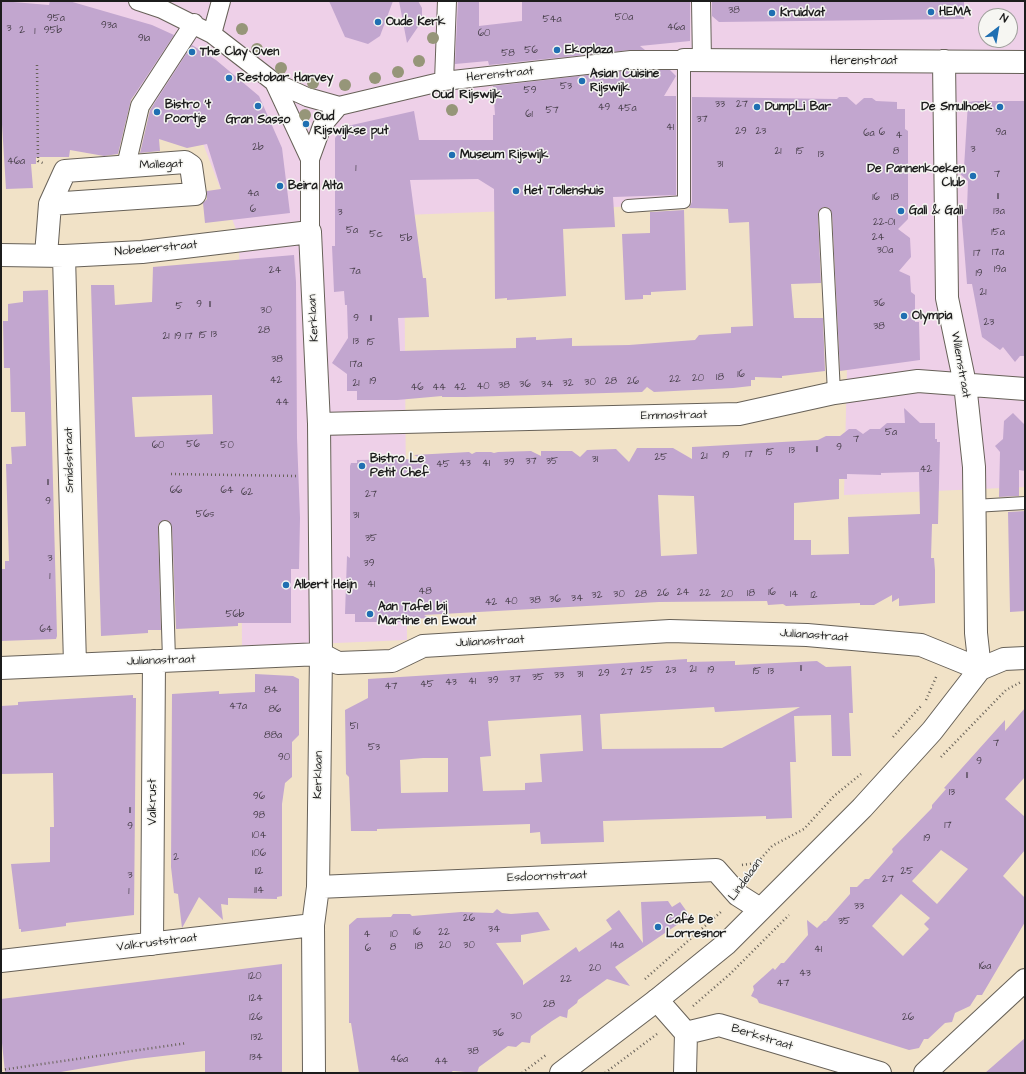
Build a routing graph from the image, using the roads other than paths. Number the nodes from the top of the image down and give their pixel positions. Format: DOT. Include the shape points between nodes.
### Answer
graph roads {
  1 [pos="138,1"];
  2 [pos="221,1"];
  3 [pos="447,1"];
  4 [pos="701,1"];
  5 [pos="194,23"];
  6 [pos="212,34"];
  7 [pos="693,60"];
  8 [pos="944,61"];
  9 [pos="1025,62"];
  10 [pos="444,81"];
  11 [pos="274,82"];
  12 [pos="339,106"];
  13 [pos="310,159"];
  14 [pos="126,166"];
  15 [pos="50,204"];
  16 [pos="628,206"];
  17 [pos="825,214"];
  18 [pos="310,232"];
  19 [pos="1,255"];
  20 [pos="55,256"];
  21 [pos="965,384"];
  22 [pos="1025,389"];
  23 [pos="834,393"];
  24 [pos="318,424"];
  25 [pos="1025,503"];
  26 [pos="974,506"];
  27 [pos="165,527"];
  28 [pos="321,654"];
  29 [pos="1025,658"];
  30 [pos="162,661"];
  31 [pos="75,664"];
  32 [pos="1,668"];
  33 [pos="980,669"];
  34 [pos="318,887"];
  35 [pos="760,909"];
  36 [pos="313,925"];
  37 [pos="152,944"];
  38 [pos="1,961"];
  39 [pos="1025,980"];
  40 [pos="657,1000"];
  41 [pos="686,1033"];
  42 [pos="314,1073"];
  43 [pos="561,1073"];
  44 [pos="685,1073"];
  45 [pos="880,1073"];
  46 [pos="925,1073"];
  1 -- 5 [label="street, Herenstraat"];
  2 -- 6 [label="street"];
  3 -- 10 [label="street"];
  4 -- 7 [label="street"];
  5 -- 6 [label="street, Herenstraat"];
  5 -- 14 [label="street" via="140,106"];
  6 -- 11 [label="street, Herenstraat"];
  7 -- 8 [label="street, Herenstraat"];
  7 -- 10 [label="street, Herenstraat" via="631,60"];
  7 -- 16 [label="lane" via="684,202"];
  8 -- 9 [label="street, Herenstraat"];
  8 -- 21 [label="street, Willemstraat" via="947,298"];
  10 -- 12 [label="street, Herenstraat"];
  11 -- 12 [label="street, Herenstraat" via="307,97"];
  11 -- 13 [label="street, Kerklaan"];
  12 -- 13 [label="street, Kerklaan" via="322,126"];
  13 -- 18 [label="street, Kerklaan"];
  14 -- 15 [label="street, Mallegat" via="65,171"];
  14 -- 15 [label="street, Mallegat" via="185,162 191,166 195,194"];
  15 -- 20 [label="street"];
  17 -- 23 [label="lane"];
  18 -- 20 [label="street, Nobelaerstraat" via="142,252"];
  18 -- 24 [label="street, Kerklaan"];
  19 -- 20 [label="street, Nobelaerstraat"];
  20 -- 31 [label="street, Smidsstraat"];
  21 -- 22 [label="street, Emmastraat"];
  21 -- 23 [label="street, Emmastraat" via="918,381"];
  21 -- 26 [label="street, Willemstraat" via="974,468"];
  23 -- 24 [label="street, Emmastraat" via="739,414"];
  24 -- 28 [label="street, Kerklaan"];
  25 -- 26 [label="lane"];
  26 -- 33 [label="street, Willemstraat" via="976,633"];
  27 -- 30 [label="lane"];
  28 -- 30 [label="street, Julianastraat"];
  28 -- 33 [label="street, Julianastraat" via="338,664 392,661 423,646 670,631 807,635 906,643 921,645"];
  28 -- 34 [label="street, Kerklaan"];
  29 -- 33 [label="street" via="1004,659"];
  30 -- 31 [label="street, Julianastraat"];
  30 -- 37 [label="street, Valkrust"];
  31 -- 32 [label="street, Julianastraat"];
  33 -- 35 [label="street" via="932,731 862,808"];
  34 -- 35 [label="street, Esdoornstraat" via="716,870 738,895"];
  34 -- 36 [label="street, Kerklaan"];
  35 -- 40 [label="street" via="726,944"];
  36 -- 37 [label="street, Valkruststraat"];
  36 -- 42 [label="street, Kerklaan"];
  37 -- 38 [label="street, Valkruststraat"];
  39 -- 46 [label="street"];
  40 -- 41 [label="street"];
  40 -- 43 [label="street"];
  41 -- 44 [label="street"];
  41 -- 45 [label="street, Berkstraat" via="719,1025"];
}
